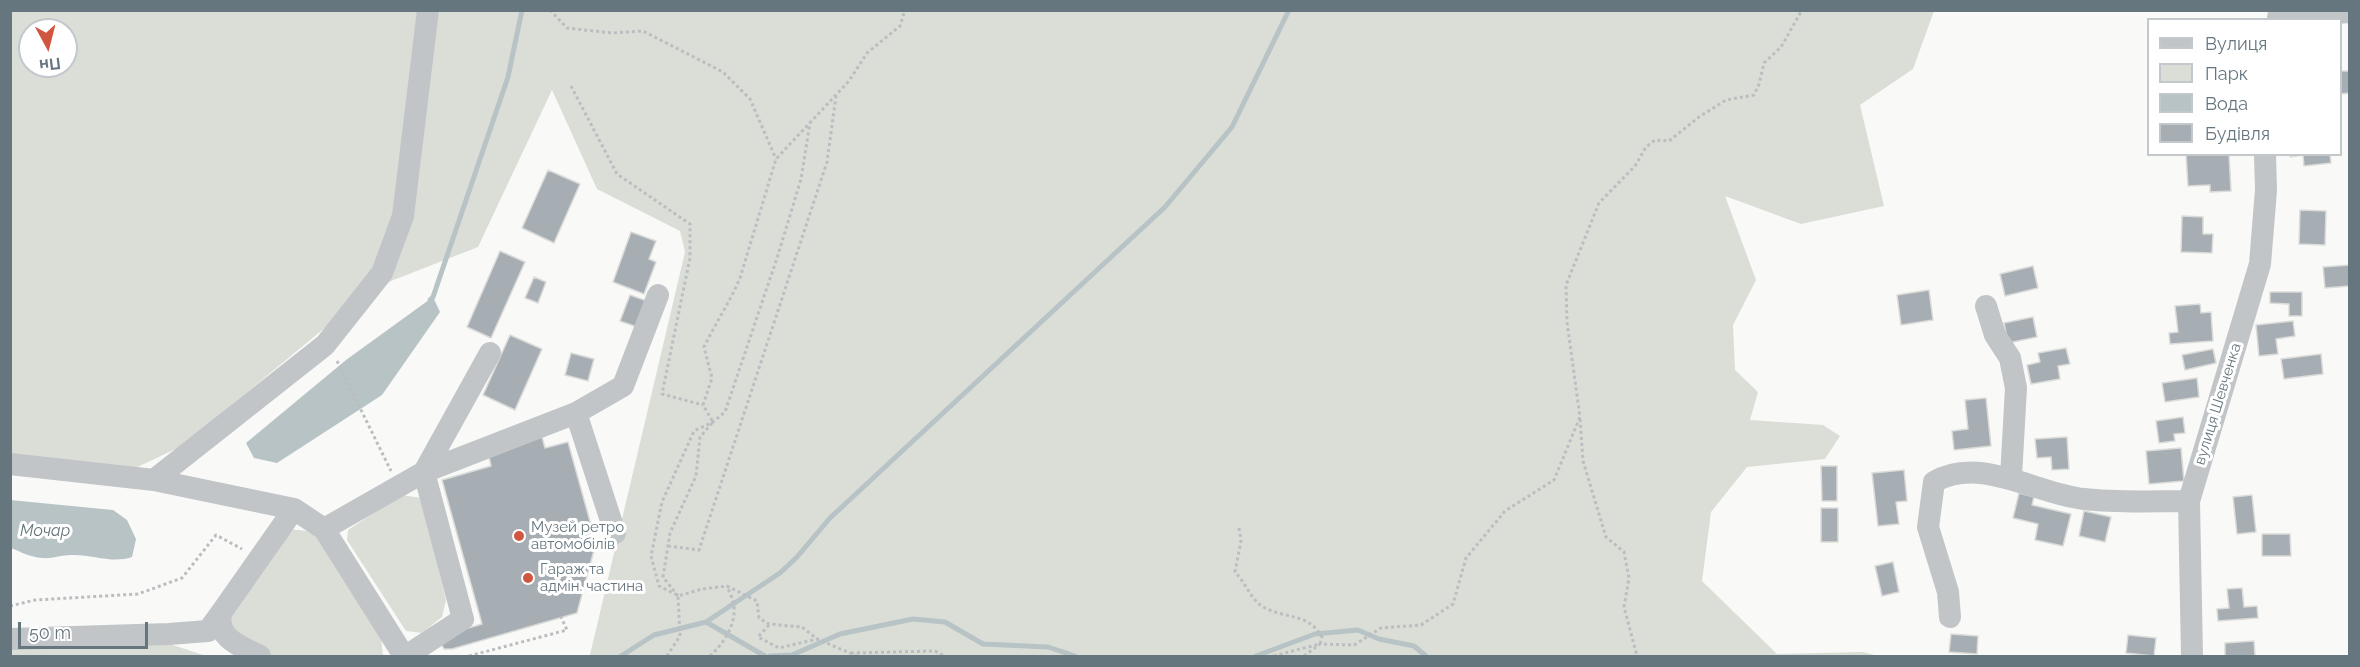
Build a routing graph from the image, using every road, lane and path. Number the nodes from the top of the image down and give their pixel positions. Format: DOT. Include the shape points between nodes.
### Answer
graph roads {
  1 [pos="428,10"];
  2 [pos="550,10"];
  3 [pos="905,10"];
  4 [pos="1802,10"];
  5 [pos="2349,12"];
  6 [pos="2280,16"];
  7 [pos="571,86"];
  8 [pos="837,94"];
  9 [pos="810,121"];
  10 [pos="2265,156"];
  11 [pos="776,159"];
  12 [pos="658,295"];
  13 [pos="1986,306"];
  14 [pos="490,353"];
  15 [pos="334,356"];
  16 [pos="703,405"];
  17 [pos="576,413"];
  18 [pos="1580,417"];
  19 [pos="713,422"];
  20 [pos="383,454"];
  21 [pos="10,464"];
  22 [pos="424,472"];
  23 [pos="2011,477"];
  24 [pos="154,480"];
  25 [pos="2189,501"];
  26 [pos="294,509"];
  27 [pos="1239,528"];
  28 [pos="324,529"];
  29 [pos="615,533"];
  30 [pos="668,546"];
  31 [pos="728,586"];
  32 [pos="678,596"];
  33 [pos="221,613"];
  34 [pos="561,617"];
  35 [pos="1950,617"];
  36 [pos="770,624"];
  37 [pos="10,639"];
  38 [pos="817,639"];
  39 [pos="1320,644"];
  40 [pos="849,653"];
  41 [pos="260,657"];
  42 [pos="405,657"];
  43 [pos="469,657"];
  44 [pos="667,657"];
  45 [pos="710,657"];
  46 [pos="857,657"];
  47 [pos="944,657"];
  48 [pos="1274,657"];
  49 [pos="1304,657"];
  50 [pos="1637,657"];
  51 [pos="2192,657"];
  1 -- 24 [label="street" via="403,216 382,273 325,345"];
  2 -- 11 [label="path" via="567,28 612,33 643,31 723,72 750,99"];
  3 -- 8 [label="path" via="900,26 867,53"];
  4 -- 18 [label="path" via="1781,47 1764,63 1754,95 1726,100 1669,141 1654,140 1599,203 1566,285"];
  5 -- 6 [label="street"];
  7 -- 16 [label="path" via="617,174 690,224 690,258 662,394"];
  8 -- 9 [label="path"];
  8 -- 30 [label="path" via="826,162 699,550"];
  9 -- 11 [label="path"];
  9 -- 19 [label="path" via="801,179 778,255 725,412"];
  10 -- 25 [label="street, вулиця Шевченка" via="2260,264"];
  11 -- 16 [label="path" via="740,278 704,347 712,378"];
  12 -- 17 [label="street" via="623,386"];
  13 -- 23 [label="street" via="1995,335 2010,358 2016,388"];
  14 -- 22 [label="street"];
  15 -- 20 [label="path"];
  16 -- 19 [label="path"];
  17 -- 22 [label="street"];
  17 -- 29 [label="street"];
  18 -- 39 [label="path" via="1554,480 1504,511 1466,558 1453,604 1421,625 1381,628 1354,645"];
  18 -- 50 [label="path" via="1583,461 1606,537 1624,552 1629,578 1624,607"];
  19 -- 30 [label="path" via="700,437 696,476"];
  19 -- 32 [label="path" via="694,431 662,502 653,545 651,555 660,586"];
  21 -- 24 [label="street"];
  22 -- 28 [label="street"];
  22 -- 42 [label="street" via="463,619"];
  23 -- 25 [label="street" via="2042,490 2083,499"];
  23 -- 35 [label="street" via="1949,474 1934,482 1928,526 1948,592"];
  24 -- 26 [label="street"];
  25 -- 51 [label="street, вулиця Шевченка"];
  26 -- 28 [label="street"];
  26 -- 33 [label="street"];
  27 -- 39 [label="path" via="1235,572 1263,607 1311,622 1323,637"];
  28 -- 42 [label="street"];
  30 -- 32 [label="path" via="663,577"];
  31 -- 32 [label="path"];
  31 -- 36 [label="path" via="757,601 759,618"];
  31 -- 45 [label="path" via="734,605 731,627 723,644"];
  32 -- 44 [label="path" via="680,636"];
  33 -- 37 [label="street" via="208,631"];
  33 -- 41 [label="street" via="221,630 227,638"];
  34 -- 43 [label="path" via="567,630"];
  36 -- 38 [label="path" via="802,627"];
  36 -- 38 [label="path" via="758,637 779,648"];
  38 -- 40 [label="path"];
  39 -- 48 [label="path"];
  39 -- 49 [label="path"];
  40 -- 46 [label="path"];
  40 -- 47 [label="path" via="935,651"];
}
